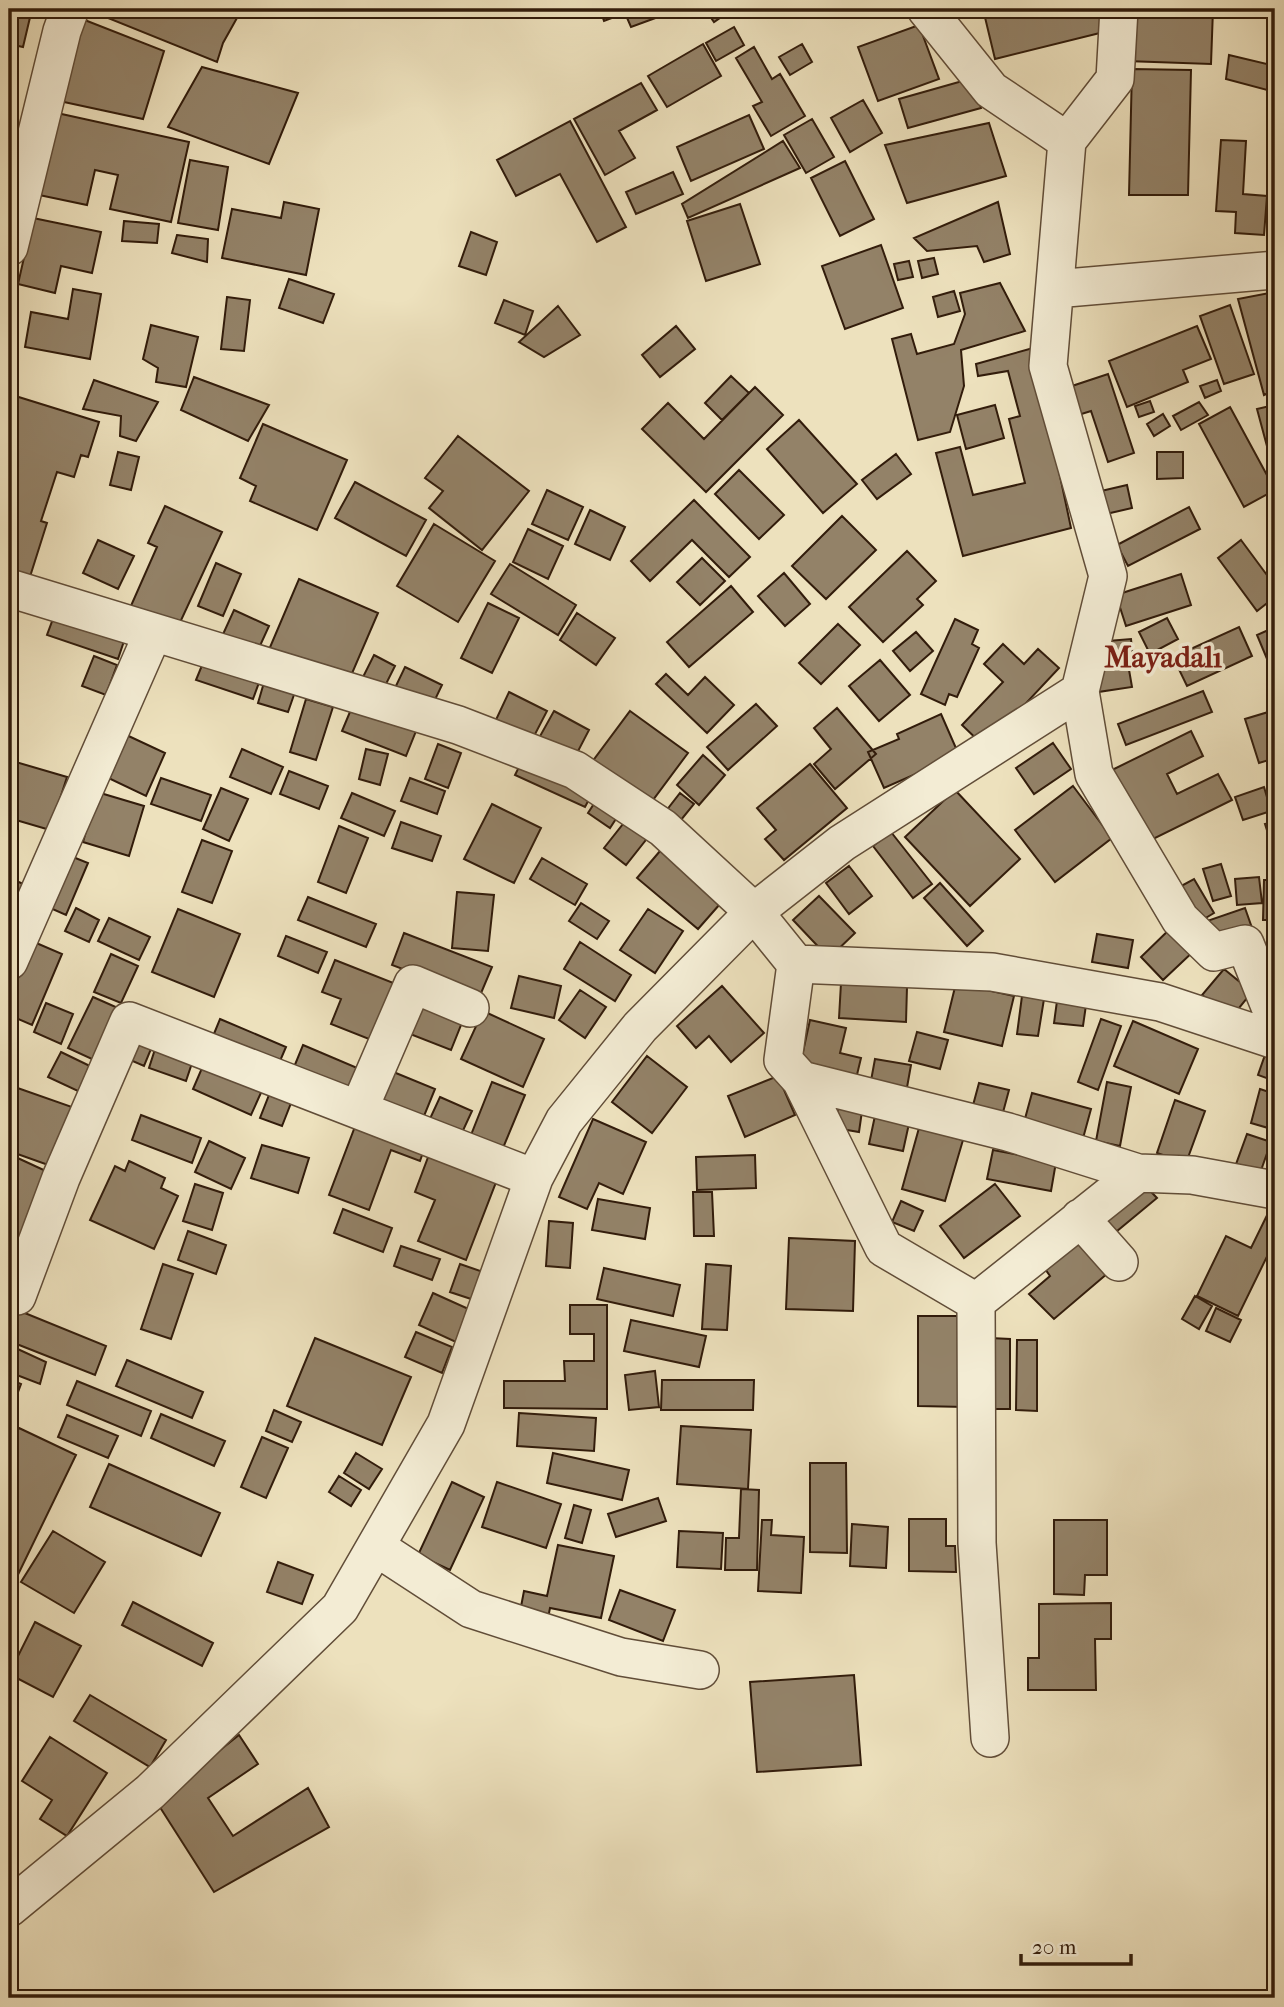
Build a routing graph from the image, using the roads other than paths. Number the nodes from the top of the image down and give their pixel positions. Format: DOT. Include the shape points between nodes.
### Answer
graph roads {
  1 [pos="70,9"];
  2 [pos="1119,9"];
  3 [pos="929,11"];
  4 [pos="1067,141"];
  5 [pos="9,247"];
  6 [pos="1275,270"];
  7 [pos="1055,289"];
  8 [pos="9,588"];
  9 [pos="153,634"];
  10 [pos="1080,691"];
  11 [pos="754,912"];
  12 [pos="1260,940"];
  13 [pos="9,961"];
  14 [pos="796,964"];
  15 [pos="470,1009"];
  16 [pos="1275,1019"];
  17 [pos="1275,1040"];
  18 [pos="801,1080"];
  19 [pos="359,1109"];
  20 [pos="1138,1173"];
  21 [pos="534,1178"];
  22 [pos="1275,1190"];
  23 [pos="1080,1219"];
  24 [pos="1119,1262"];
  25 [pos="9,1293"];
  26 [pos="976,1302"];
  27 [pos="376,1547"];
  28 [pos="700,1670"];
  29 [pos="990,1738"];
  30 [pos="9,1908"];
  1 -- 5 [label="street"];
  2 -- 4 [label="street" via="1115,79"];
  3 -- 4 [label="street" via="991,90"];
  4 -- 7 [label="street"];
  6 -- 7 [label="street"];
  7 -- 10 [label="street" via="1048,366 1108,576"];
  8 -- 9 [label="street"];
  9 -- 11 [label="street" via="458,725 575,770 663,828"];
  9 -- 13 [label="street"];
  10 -- 11 [label="street" via="842,843"];
  10 -- 12 [label="street" via="1094,774 1180,919 1214,952"];
  11 -- 14 [label="street"];
  11 -- 21 [label="street" via="639,1027 564,1121"];
  12 -- 16 [label="street"];
  14 -- 17 [label="street" via="992,972 1160,1002"];
  14 -- 18 [label="street" via="783,1060"];
  15 -- 19 [label="street" via="413,984"];
  18 -- 20 [label="street" via="1008,1132"];
  18 -- 26 [label="street" via="884,1248"];
  19 -- 21 [label="street"];
  19 -- 25 [label="street" via="129,1021 61,1178 17,1297"];
  20 -- 22 [label="street" via="1192,1175"];
  20 -- 23 [label="street"];
  21 -- 27 [label="street" via="446,1424"];
  23 -- 24 [label="street"];
  23 -- 26 [label="street"];
  26 -- 29 [label="street" via="977,1543"];
  27 -- 28 [label="street" via="471,1609 621,1657"];
  27 -- 30 [label="street" via="340,1608 150,1793"];
}
